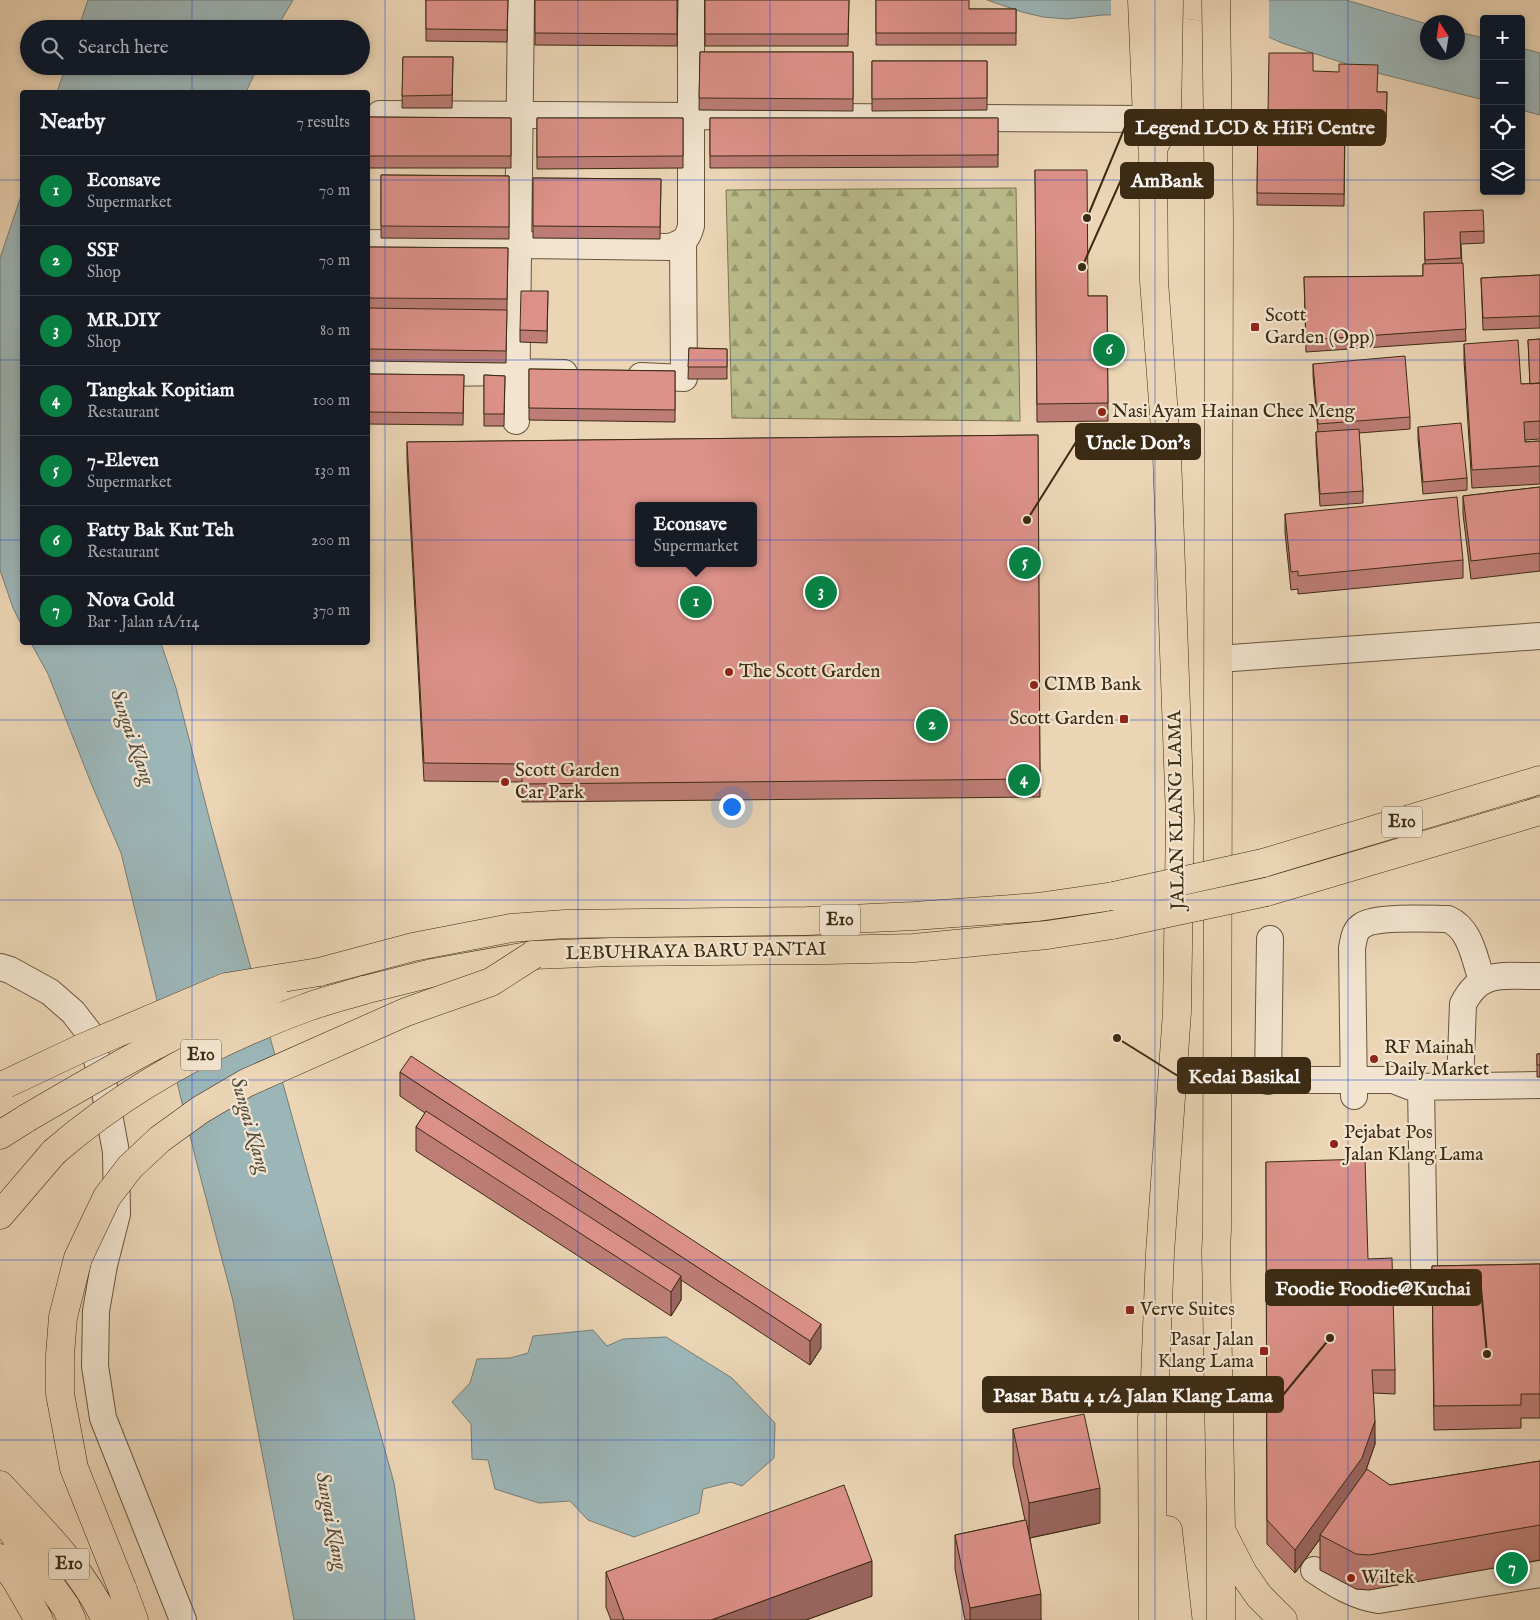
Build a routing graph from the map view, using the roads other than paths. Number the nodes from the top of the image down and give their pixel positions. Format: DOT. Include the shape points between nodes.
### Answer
graph roads {
  1 [pos="521,0"];
  2 [pos="692,0"];
  3 [pos="1142,0"];
  4 [pos="1168,0"];
  5 [pos="1216,0"];
  6 [pos="1155,42"];
  7 [pos="380,114"];
  8 [pos="519,115"];
  9 [pos="691,116"];
  10 [pos="1147,119"];
  11 [pos="1153,149"];
  12 [pos="683,242"];
  13 [pos="370,243"];
  14 [pos="518,246"];
  15 [pos="517,372"];
  16 [pos="370,374"];
  17 [pos="586,374"];
  18 [pos="615,375"];
  19 [pos="516,422"];
  20 [pos="1540,636"];
  21 [pos="1218,659"];
  22 [pos="1540,780"];
  23 [pos="1540,812"];
  24 [pos="1270,939"];
  25 [pos="533,955"];
  26 [pos="0,967"];
  27 [pos="319,972"];
  28 [pos="1540,976"];
  29 [pos="1482,980"];
  30 [pos="1268,1081"];
  31 [pos="3,1085"];
  32 [pos="1460,1085"];
  33 [pos="1540,1085"];
  34 [pos="1416,1086"];
  35 [pos="1217,1088"];
  36 [pos="1354,1088"];
  37 [pos="0,1135"];
  38 [pos="0,1215"];
  39 [pos="1424,1265"];
  40 [pos="1154,1403"];
  41 [pos="0,1485"];
  42 [pos="12,1520"];
  43 [pos="1221,1530"];
  44 [pos="0,1558"];
  45 [pos="1314,1570"];
  46 [pos="1540,1574"];
  47 [pos="39,1620"];
  48 [pos="72,1620"];
  49 [pos="106,1620"];
  50 [pos="134,1620"];
  51 [pos="182,1620"];
  52 [pos="1153,1620"];
  53 [pos="1178,1620"];
  54 [pos="1221,1620"];
  55 [pos="1283,1620"];
  1 -- 8 [label="street"];
  2 -- 9 [label="street"];
  3 -- 6 [label="main road, JALAN KLANG LAMA"];
  4 -- 6 [label="main road"];
  5 -- 21 [label="main road, JALAN KLANG LAMA"];
  6 -- 10 [label="main road, JALAN KLANG LAMA"];
  6 -- 11 [label="main road" via="1167,119"];
  7 -- 8 [label="street"];
  8 -- 9 [label="street"];
  8 -- 14 [label="street"];
  9 -- 10 [label="street"];
  9 -- 12 [label="street" via="690,226"];
  10 -- 11 [label="main road, JALAN KLANG LAMA"];
  11 -- 40 [label="main road, JALAN KLANG LAMA" via="1154,281 1167,450 1180,818 1177,1012 1160,1252"];
  12 -- 14 [label="street" via="670,247"];
  12 -- 18 [label="street" via="684,378"];
  13 -- 14 [label="street"];
  14 -- 15 [label="street"];
  15 -- 16 [label="street"];
  15 -- 17 [label="street"];
  15 -- 19 [label="street"];
  20 -- 21 [label="street"];
  21 -- 35 [label="main road, JALAN KLANG LAMA"];
  22 -- 27 [label="main road, LEBUHRAYA BARU PANTAI / E10, bridge" via="1263,863 1114,896 1038,907 914,916 511,928 413,947"];
  23 -- 25 [label="main road, LEBUHRAYA BARU PANTAI / E10, bridge" via="1266,892 1112,925 1047,935 914,948"];
  24 -- 30 [label="street"];
  25 -- 38 [label="main road, LEBUHRAYA BARU PANTAI / E10, bridge" via="432,973 364,990 270,1022 184,1063 124,1098 75,1134 54,1152"];
  25 -- 50 [label="main road, bridge" via="491,982 391,1018 238,1088 160,1139 130,1167 107,1197 78,1258 63,1317 60,1394 74,1468"];
  26 -- 51 [label="street" via="50,992 73,1012 90,1034 116,1152 117,1214 96,1311 95,1366 103,1418"];
  27 -- 31 [label="main road, bridge" via="226,987"];
  27 -- 37 [label="main road, LEBUHRAYA BARU PANTAI / E10, bridge" via="227,1009 176,1034"];
  28 -- 29 [label="street"];
  29 -- 32 [label="street" via="1463,1004"];
  29 -- 36 [label="street" via="1466,933 1448,918 1392,919 1364,924 1354,934 1352,948"];
  30 -- 35 [label="street"];
  30 -- 36 [label="street"];
  32 -- 33 [label="street"];
  32 -- 34 [label="street"];
  34 -- 36 [label="street" via="1392,1096"];
  34 -- 39 [label="street"];
  35 -- 36 [label="street"];
  35 -- 43 [label="main road, JALAN KLANG LAMA"];
  40 -- 52 [label="main road, JALAN KLANG LAMA"];
  40 -- 53 [label="main road"];
  41 -- 42 [label="main road, E10"];
  42 -- 48 [label="main road, E10"];
  42 -- 49 [label="main road, E10" via="57,1547 98,1603"];
  43 -- 54 [label="main road, JALAN KLANG LAMA"];
  43 -- 55 [label="main road" via="1243,1573 1259,1596"];
  44 -- 47 [label="main road"];
  45 -- 46 [label="street" via="1342,1587 1378,1600"];
}
